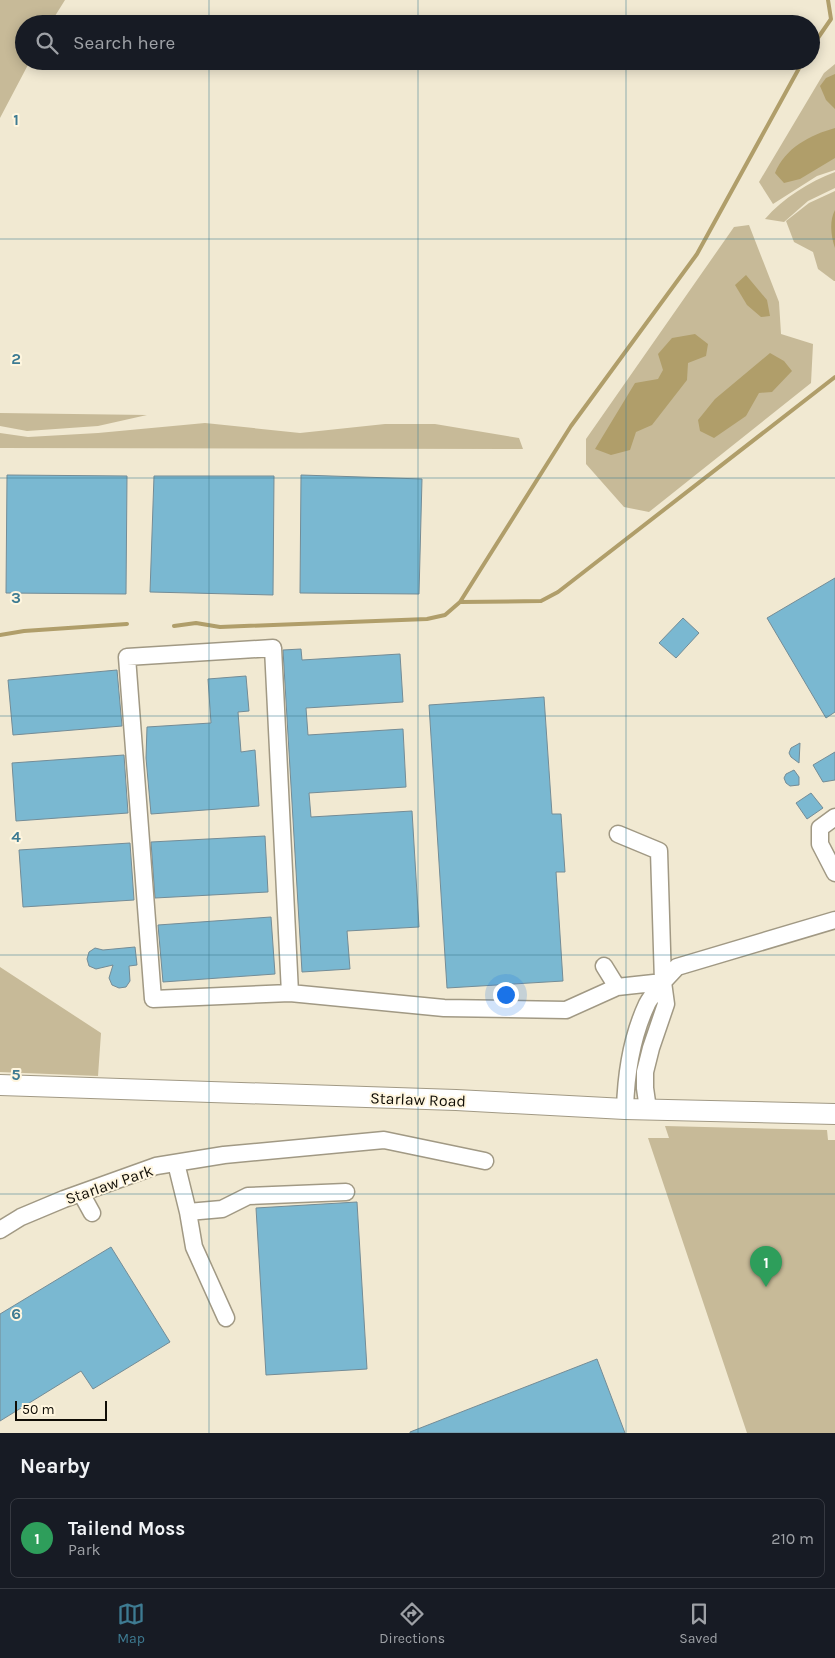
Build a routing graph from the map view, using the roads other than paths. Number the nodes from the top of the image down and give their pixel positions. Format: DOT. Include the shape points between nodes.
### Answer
graph roads {
  1 [pos="835,817"];
  2 [pos="618,834"];
  3 [pos="835,873"];
  4 [pos="835,920"];
  5 [pos="604,966"];
  6 [pos="664,982"];
  7 [pos="617,987"];
  8 [pos="290,992"];
  9 [pos="0,1085"];
  10 [pos="625,1109"];
  11 [pos="648,1110"];
  12 [pos="835,1114"];
  13 [pos="486,1161"];
  14 [pos="176,1163"];
  15 [pos="346,1192"];
  16 [pos="81,1193"];
  17 [pos="188,1212"];
  18 [pos="92,1213"];
  19 [pos="0,1230"];
  20 [pos="226,1318"];
  1 -- 3 [label="street" via="820,828 820,844"];
  2 -- 6 [label="street" via="659,851"];
  4 -- 6 [label="street" via="677,967"];
  5 -- 7 [label="street"];
  6 -- 7 [label="street"];
  6 -- 10 [label="street" via="648,1002 632,1049"];
  6 -- 11 [label="street" via="666,1004 645,1072"];
  7 -- 8 [label="street" via="566,1010 444,1008"];
  8 -- 8 [label="street" via="154,999 127,657 273,648"];
  9 -- 10 [label="main road, Starlaw Road" via="456,1100"];
  10 -- 11 [label="main road, Starlaw Road"];
  11 -- 12 [label="main road, Starlaw Road"];
  13 -- 14 [label="street, Starlaw Park" via="384,1140 224,1155"];
  14 -- 16 [label="street, Starlaw Park" via="156,1166"];
  14 -- 17 [label="street"];
  15 -- 17 [label="street" via="248,1196 222,1209"];
  16 -- 18 [label="street"];
  16 -- 19 [label="street, Starlaw Park" via="21,1217"];
  17 -- 20 [label="street" via="194,1247"];
}
